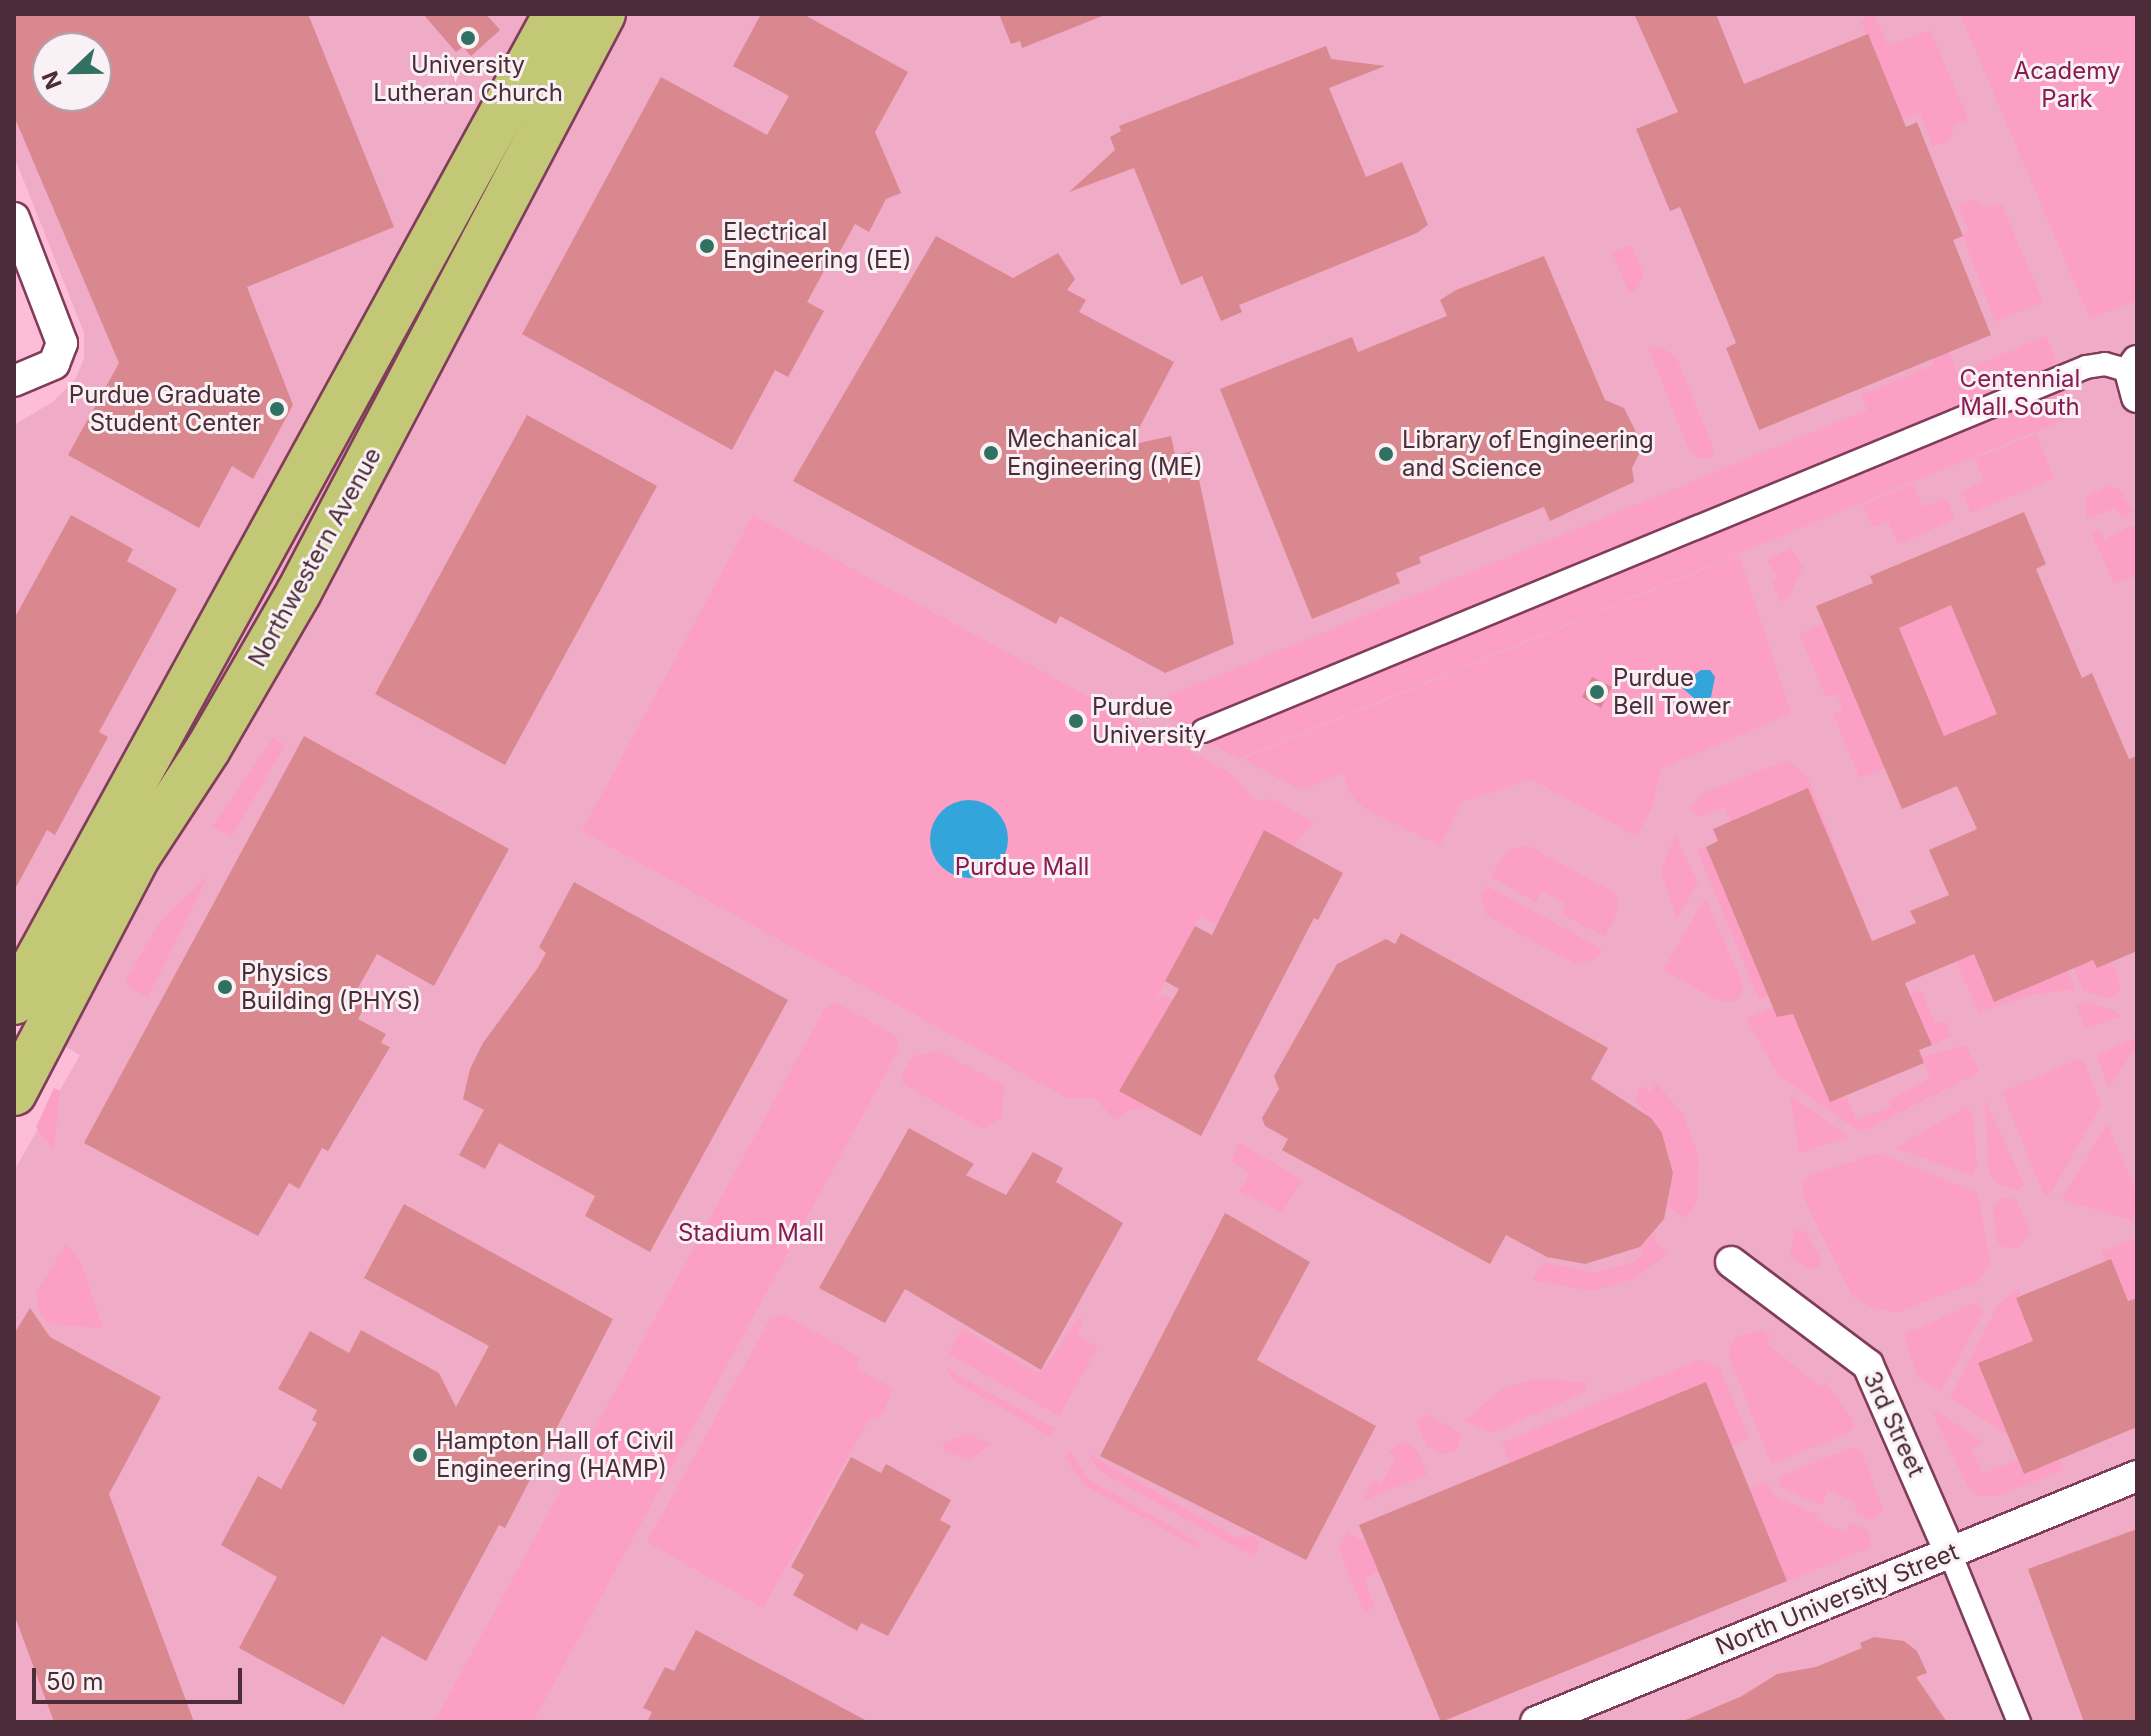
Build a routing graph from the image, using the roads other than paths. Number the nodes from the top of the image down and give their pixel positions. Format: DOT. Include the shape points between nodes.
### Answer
graph roads {
  1 [pos="556,14"];
  2 [pos="603,14"];
  3 [pos="14,218"];
  4 [pos="2135,376"];
  5 [pos="14,381"];
  6 [pos="1203,731"];
  7 [pos="14,1002"];
  8 [pos="14,1093"];
  9 [pos="1731,1262"];
  10 [pos="2137,1476"];
  11 [pos="1950,1553"];
  12 [pos="1536,1722"];
  13 [pos="2019,1722"];
  1 -- 7 [label="main road, Northwestern Avenue"];
  2 -- 8 [label="main road, Northwestern Avenue" via="299,592 208,749 138,856"];
  3 -- 5 [label="street" via="62,343 54,364"];
  4 -- 6 [label="street" via="2105,364 2086,367"];
  9 -- 11 [label="street, 3rd Street" via="1868,1365"];
  10 -- 11 [label="street, North University Street"];
  11 -- 12 [label="street, North University Street"];
  11 -- 13 [label="street"];
}
